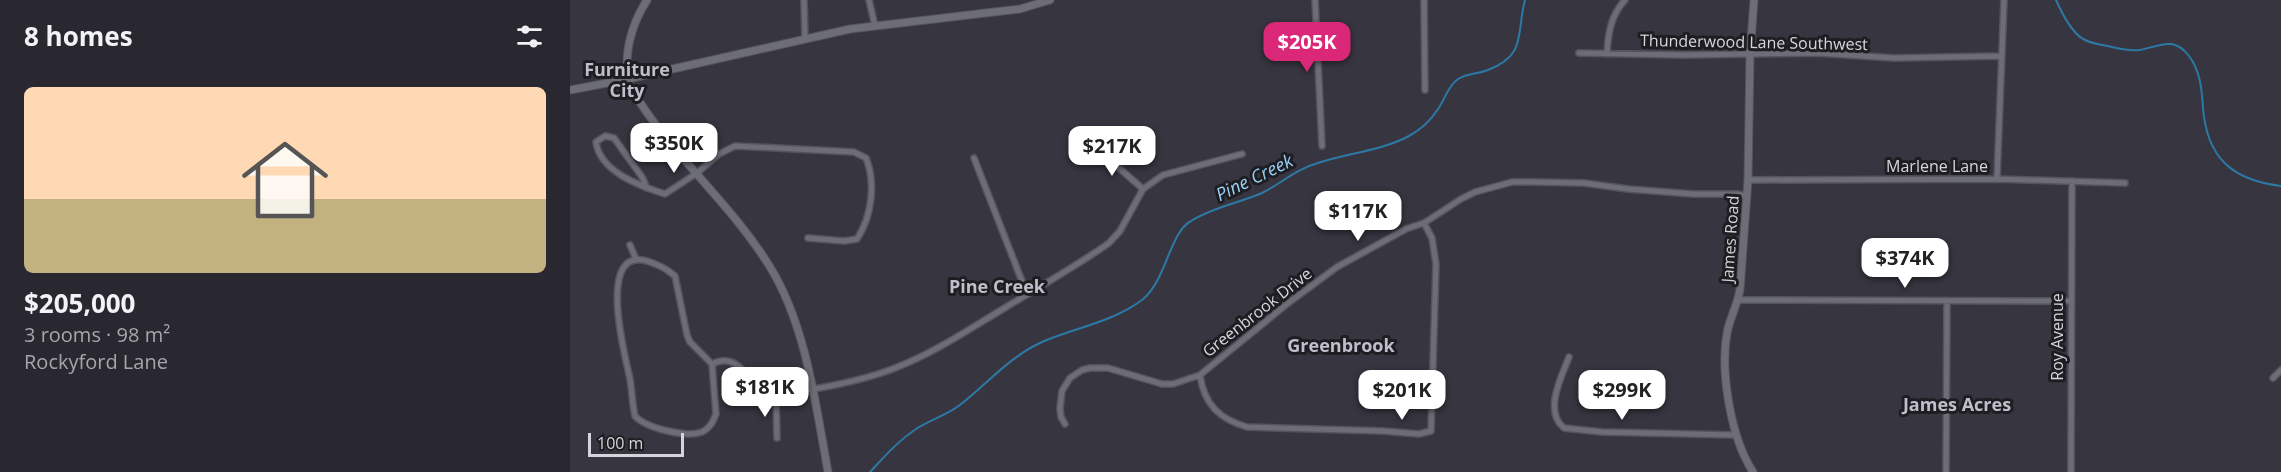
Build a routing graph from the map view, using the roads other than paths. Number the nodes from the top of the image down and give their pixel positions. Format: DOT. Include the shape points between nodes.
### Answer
graph roads {
  1 [pos="647,0"];
  2 [pos="804,0"];
  3 [pos="869,0"];
  4 [pos="1050,0"];
  5 [pos="1315,0"];
  6 [pos="1424,0"];
  7 [pos="1625,0"];
  8 [pos="1754,0"];
  9 [pos="2004,0"];
  10 [pos="875,26"];
  11 [pos="805,39"];
  12 [pos="1579,53"];
  13 [pos="1608,54"];
  14 [pos="1750,55"];
  15 [pos="2001,56"];
  16 [pos="628,80"];
  17 [pos="570,90"];
  18 [pos="1425,90"];
  19 [pos="1322,146"];
  20 [pos="1096,148"];
  21 [pos="1242,154"];
  22 [pos="974,158"];
  23 [pos="698,173"];
  24 [pos="1997,179"];
  25 [pos="1748,180"];
  26 [pos="2072,181"];
  27 [pos="2125,183"];
  28 [pos="647,188"];
  29 [pos="1143,189"];
  30 [pos="1747,196"];
  31 [pos="1424,223"];
  32 [pos="808,238"];
  33 [pos="630,245"];
  34 [pos="636,259"];
  35 [pos="1027,294"];
  36 [pos="1739,300"];
  37 [pos="1947,301"];
  38 [pos="2071,301"];
  39 [pos="1569,357"];
  40 [pos="712,364"];
  41 [pos="2281,370"];
  42 [pos="1200,375"];
  43 [pos="2273,378"];
  44 [pos="812,390"];
  45 [pos="776,397"];
  46 [pos="1065,424"];
  47 [pos="1736,435"];
  48 [pos="777,438"];
  49 [pos="828,472"];
  50 [pos="1753,472"];
  51 [pos="1946,472"];
  52 [pos="2071,472"];
  1 -- 16 [label="street" via="634,24 628,48"];
  2 -- 11 [label="street"];
  3 -- 10 [label="street"];
  4 -- 10 [label="street" via="1020,9"];
  5 -- 19 [label="street"];
  6 -- 18 [label="street"];
  7 -- 13 [label="street" via="1614,14"];
  8 -- 14 [label="street, James Road"];
  9 -- 15 [label="street"];
  10 -- 11 [label="street"];
  11 -- 16 [label="street"];
  12 -- 13 [label="street, Thunderwood Lane Southwest"];
  13 -- 14 [label="street, Thunderwood Lane Southwest"];
  14 -- 15 [label="street, Thunderwood Lane Southwest"];
  14 -- 25 [label="street, James Road"];
  15 -- 24 [label="street"];
  16 -- 17 [label="street"];
  16 -- 23 [label="street" via="644,108"];
  20 -- 29 [label="street"];
  21 -- 29 [label="street" via="1163,175"];
  22 -- 35 [label="street"];
  23 -- 28 [label="street" via="665,194"];
  23 -- 32 [label="street" via="735,146 854,152 866,158 871,203 856,239"];
  23 -- 44 [label="street" via="778,280"];
  24 -- 25 [label="street, Marlene Lane"];
  24 -- 26 [label="street, Marlene Lane"];
  25 -- 30 [label="street, James Road"];
  26 -- 27 [label="street, Marlene Lane"];
  26 -- 38 [label="street, Roy Avenue"];
  28 -- 28 [label="street" via="609,166 598,153 596,142 605,136 614,138"];
  29 -- 35 [label="street" via="1120,231 1108,243"];
  30 -- 31 [label="street, Greenbrook Drive" via="1584,183 1512,182 1461,199"];
  30 -- 36 [label="street, James Road"];
  31 -- 42 [label="street, Greenbrook Drive" via="1337,267"];
  31 -- 42 [label="street" via="1432,238 1436,264 1431,431 1419,434 1247,427 1226,419 1210,406"];
  33 -- 34 [label="street"];
  34 -- 40 [label="street" via="675,276 687,335"];
  34 -- 40 [label="street" via="624,266 618,279 618,323 635,416 648,426 684,433 703,431 716,414"];
  35 -- 44 [label="street" via="950,341 895,368"];
  36 -- 37 [label="street"];
  36 -- 47 [label="street, James Road" via="1726,343 1727,383"];
  37 -- 38 [label="street"];
  37 -- 51 [label="street"];
  38 -- 52 [label="street, Roy Avenue"];
  39 -- 47 [label="street" via="1555,405 1557,419 1564,428"];
  40 -- 45 [label="street" via="733,362 765,392"];
  41 -- 43 [label="street"];
  42 -- 46 [label="street, Greenbrook Drive" via="1162,384 1108,368 1082,370 1070,378 1060,399 1060,417"];
  44 -- 45 [label="street"];
  44 -- 49 [label="street"];
  45 -- 48 [label="street"];
  47 -- 50 [label="street, James Road"];
}
